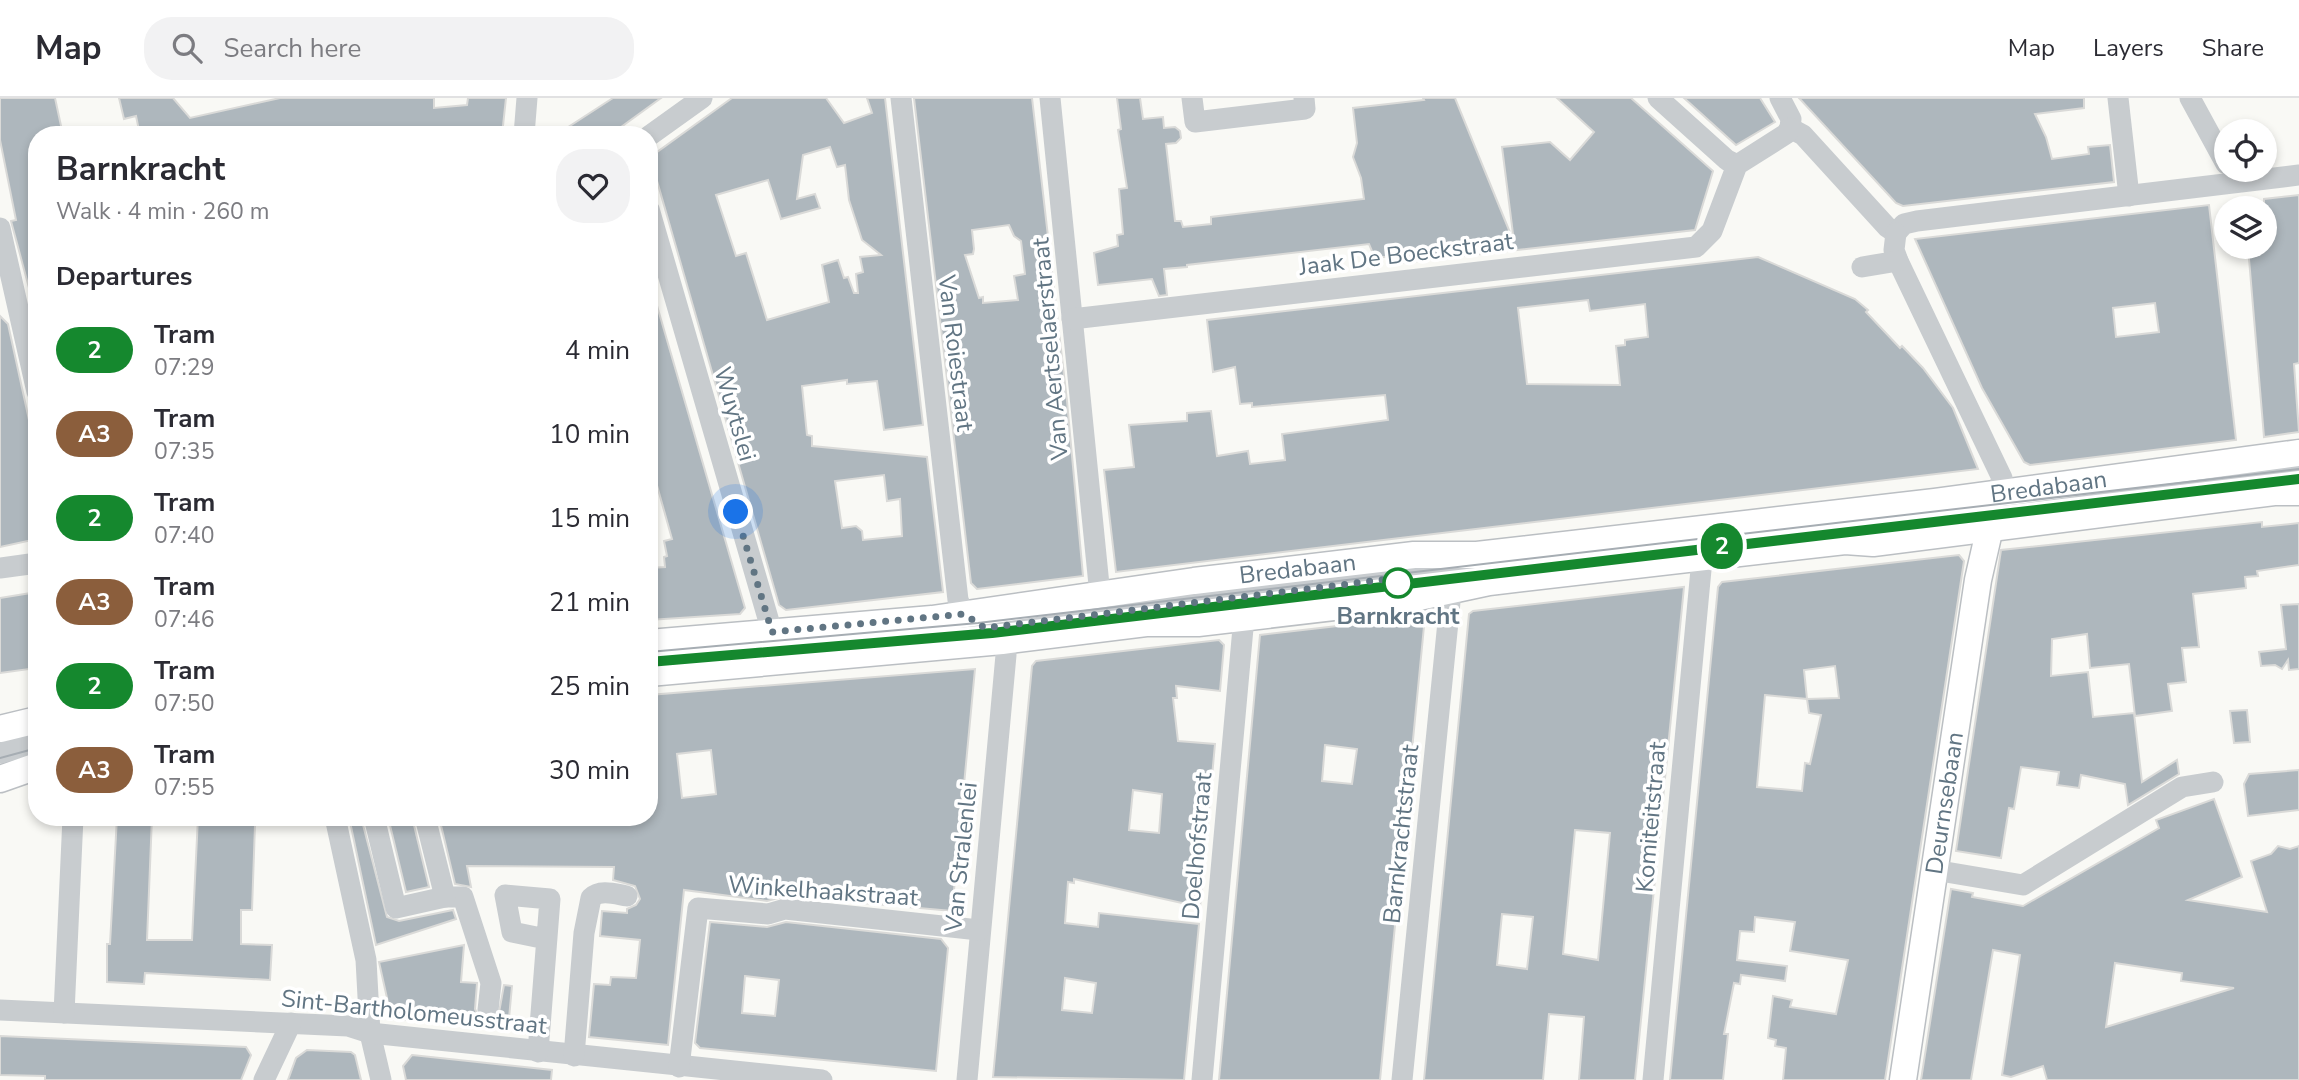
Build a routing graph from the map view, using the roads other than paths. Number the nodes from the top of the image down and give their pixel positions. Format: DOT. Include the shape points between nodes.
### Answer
graph roads {
  1 [pos="527,98"];
  2 [pos="702,98"];
  3 [pos="901,98"];
  4 [pos="1050,98"];
  5 [pos="1192,98"];
  6 [pos="1304,98"];
  7 [pos="1658,98"];
  8 [pos="1780,98"];
  9 [pos="2118,98"];
  10 [pos="2190,98"];
  11 [pos="525,126"];
  12 [pos="1790,128"];
  13 [pos="658,130"];
  14 [pos="2214,144"];
  15 [pos="1737,165"];
  16 [pos="2277,174"];
  17 [pos="2299,175"];
  18 [pos="2214,176"];
  19 [pos="2129,196"];
  20 [pos="0,228"];
  21 [pos="1896,233"];
  22 [pos="658,240"];
  23 [pos="1898,261"];
  24 [pos="1862,267"];
  25 [pos="8,302"];
  26 [pos="1072,319"];
  27 [pos="28,364"];
  28 [pos="2295,461"];
  29 [pos="2299,492"];
  30 [pos="1993,510"];
  31 [pos="1702,559"];
  32 [pos="28,564"];
  33 [pos="0,568"];
  34 [pos="1451,592"];
  35 [pos="1100,595"];
  36 [pos="1244,617"];
  37 [pos="984,628"];
  38 [pos="772,632"];
  39 [pos="658,642"];
  40 [pos="658,656"];
  41 [pos="658,672"];
  42 [pos="28,722"];
  43 [pos="0,729"];
  44 [pos="28,745"];
  45 [pos="0,753"];
  46 [pos="28,769"];
  47 [pos="0,779"];
  48 [pos="2213,782"];
  49 [pos="73,826"];
  50 [pos="337,826"];
  51 [pos="376,826"];
  52 [pos="427,826"];
  53 [pos="1934,870"];
  54 [pos="627,896"];
  55 [pos="445,897"];
  56 [pos="979,930"];
  57 [pos="546,939"];
  58 [pos="0,1010"];
  59 [pos="64,1013"];
  60 [pos="291,1023"];
  61 [pos="486,1028"];
  62 [pos="370,1033"];
  63 [pos="538,1052"];
  64 [pos="574,1056"];
  65 [pos="679,1067"];
  66 [pos="264,1080"];
  67 [pos="381,1080"];
  68 [pos="821,1080"];
  69 [pos="967,1080"];
  70 [pos="1202,1080"];
  71 [pos="1402,1080"];
  72 [pos="1653,1080"];
  73 [pos="1903,1080"];
  1 -- 11 [label="street"];
  2 -- 13 [label="street"];
  3 -- 37 [label="street, Van Roiestraat" via="958,600"];
  4 -- 26 [label="street, Van Aertselaerstraat"];
  5 -- 6 [label="street" via="1195,122 1305,109"];
  7 -- 15 [label="street"];
  8 -- 12 [label="street" via="1791,119"];
  9 -- 19 [label="street"];
  10 -- 14 [label="street"];
  12 -- 15 [label="street"];
  12 -- 21 [label="street" via="1803,135"];
  15 -- 26 [label="street, Jaak De Boeckstraat" via="1712,232 1696,247"];
  16 -- 17 [label="street"];
  18 -- 19 [label="street"];
  19 -- 21 [label="street" via="1917,221 1904,224"];
  20 -- 25 [label="street"];
  21 -- 23 [label="street"];
  22 -- 38 [label="street, Wuytslei"];
  23 -- 24 [label="street"];
  23 -- 30 [label="street" via="2002,478"];
  25 -- 27 [label="street"];
  26 -- 35 [label="street, Van Aertselaerstraat"];
  28 -- 30 [label="main road, Bredabaan"];
  29 -- 30 [label="main road, Bredabaan"];
  30 -- 31 [label="main road, Bredabaan" via="1873,543 1844,541"];
  30 -- 35 [label="main road, Bredabaan" via="1935,502 1477,555 1414,555"];
  30 -- 37 [label="street, Bredabaan"];
  30 -- 53 [label="main road, Deurnsebaan"];
  31 -- 34 [label="main road, Bredabaan" via="1489,582"];
  31 -- 72 [label="street, Komiteitstraat"];
  32 -- 33 [label="street"];
  34 -- 36 [label="main road, Bredabaan"];
  34 -- 71 [label="street, Barnkrachtstraat"];
  35 -- 37 [label="main road, Bredabaan"];
  36 -- 37 [label="main road, Bredabaan" via="1198,623"];
  36 -- 70 [label="street, Doelhofstraat"];
  37 -- 38 [label="main road, Bredabaan"];
  37 -- 40 [label="street, Bredabaan"];
  37 -- 41 [label="main road, Bredabaan"];
  37 -- 56 [label="street, Van Stralenlei" via="1007,671"];
  38 -- 39 [label="main road, Bredabaan"];
  42 -- 43 [label="main road"];
  44 -- 45 [label="street"];
  46 -- 47 [label="main road"];
  48 -- 53 [label="street" via="2182,787 2023,885"];
  49 -- 59 [label="street"];
  50 -- 62 [label="street" via="366,960"];
  51 -- 55 [label="street" via="396,908"];
  52 -- 55 [label="street"];
  53 -- 73 [label="main road, Deurnsebaan"];
  54 -- 64 [label="street" via="607,893 591,898"];
  55 -- 61 [label="street" via="463,897 474,923 491,984"];
  56 -- 65 [label="street, Winkelhaakstraat" via="785,909 768,914 698,908"];
  56 -- 69 [label="street, Van Stralenlei"];
  57 -- 63 [label="street"];
  58 -- 59 [label="street, Sint-Bartholomeusstraat"];
  59 -- 60 [label="street, Sint-Bartholomeusstraat"];
  60 -- 62 [label="street, Sint-Bartholomeusstraat" via="348,1026"];
  60 -- 66 [label="street"];
  61 -- 62 [label="street, Sint-Bartholomeusstraat"];
  61 -- 63 [label="street, Sint-Bartholomeusstraat"];
  62 -- 67 [label="street"];
  63 -- 64 [label="street, Sint-Bartholomeusstraat"];
  64 -- 65 [label="street, Sint-Bartholomeusstraat"];
  65 -- 68 [label="street, Sint-Bartholomeusstraat"];
}
